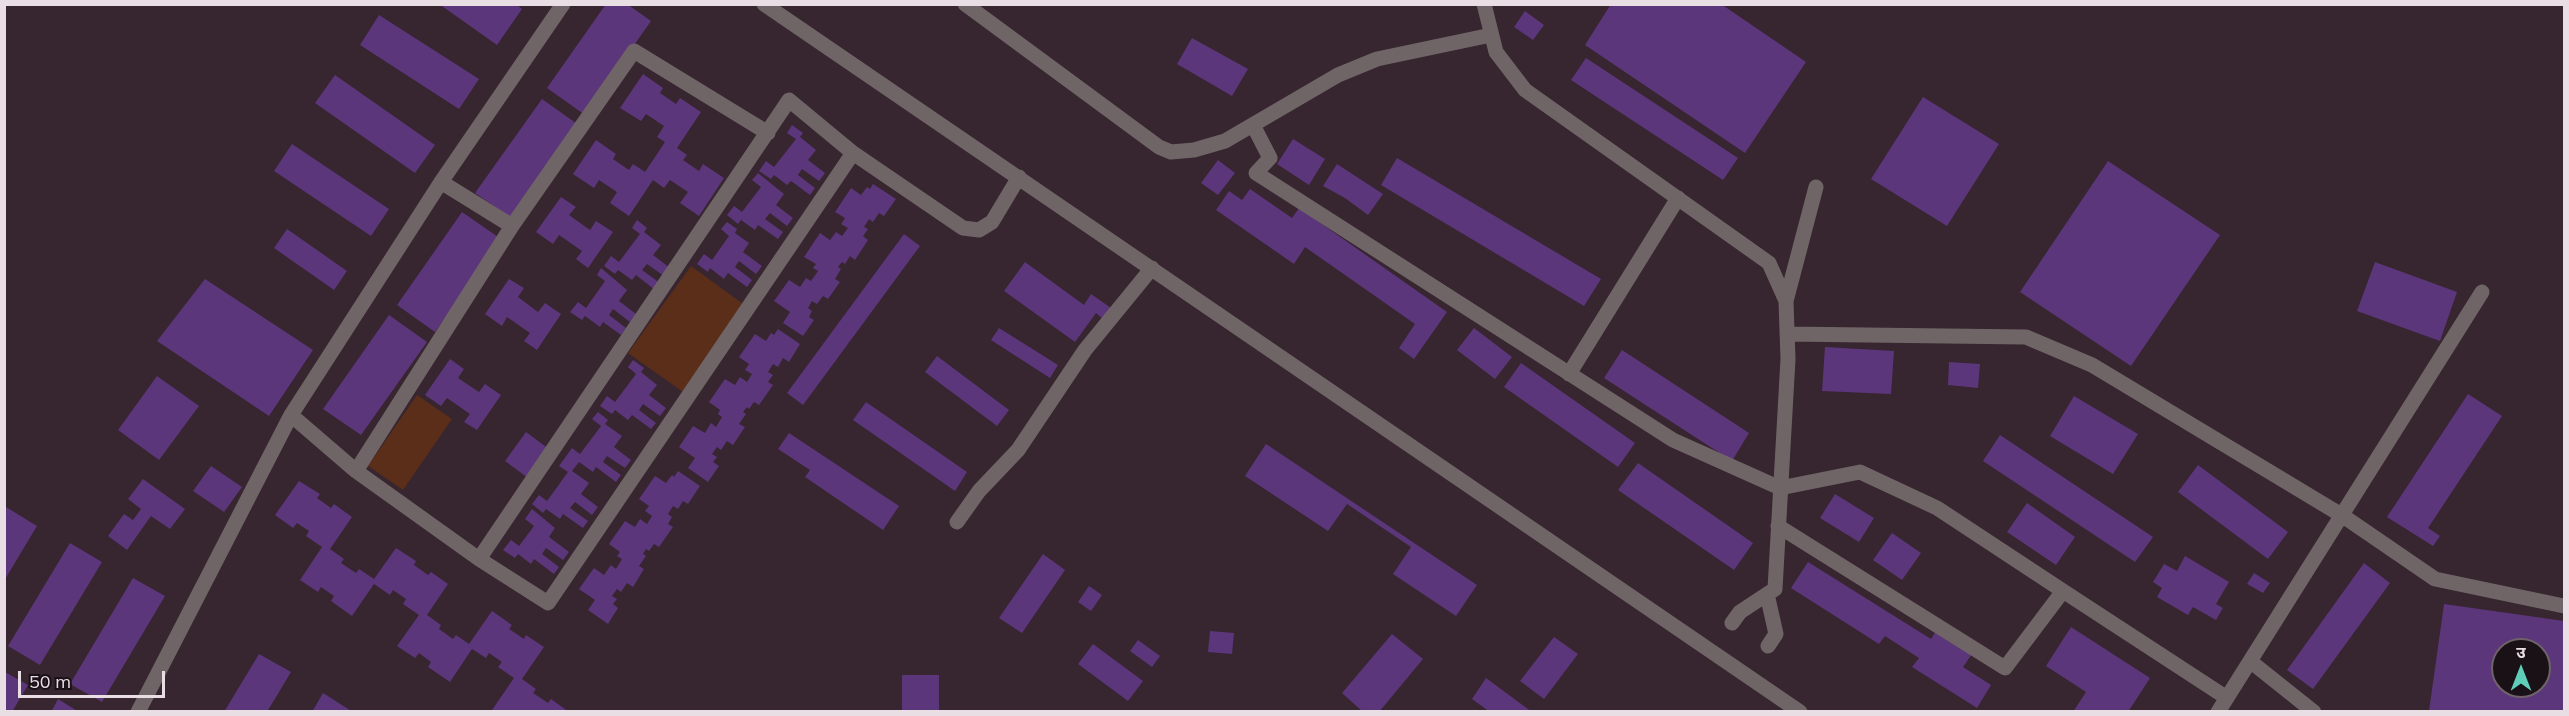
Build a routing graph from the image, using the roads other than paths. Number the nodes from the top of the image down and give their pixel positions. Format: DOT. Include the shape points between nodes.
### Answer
graph roads {
  1 [pos="563,4"];
  2 [pos="764,4"];
  3 [pos="965,4"];
  4 [pos="1484,4"];
  5 [pos="1491,35"];
  6 [pos="1253,125"];
  7 [pos="768,133"];
  8 [pos="853,153"];
  9 [pos="1019,177"];
  10 [pos="441,182"];
  11 [pos="1816,187"];
  12 [pos="1678,198"];
  13 [pos="512,226"];
  14 [pos="1152,268"];
  15 [pos="2482,292"];
  16 [pos="1786,301"];
  17 [pos="1787,334"];
  18 [pos="1569,374"];
  19 [pos="291,415"];
  20 [pos="356,471"];
  21 [pos="1780,488"];
  22 [pos="2343,516"];
  23 [pos="957,522"];
  24 [pos="1778,526"];
  25 [pos="479,559"];
  26 [pos="2062,591"];
  27 [pos="1767,594"];
  28 [pos="2565,606"];
  29 [pos="1732,623"];
  30 [pos="1768,646"];
  31 [pos="2250,661"];
  32 [pos="2227,698"];
  33 [pos="138,711"];
  34 [pos="1800,711"];
  35 [pos="2218,711"];
  36 [pos="2314,711"];
  1 -- 10 [label="street"];
  2 -- 9 [label="street"];
  3 -- 6 [label="street" via="1159,147 1171,152 1194,150 1225,141"];
  4 -- 5 [label="street"];
  5 -- 6 [label="street" via="1377,59 1338,75"];
  5 -- 12 [label="street" via="1496,52 1526,90"];
  6 -- 18 [label="street" via="1270,158 1256,173"];
  7 -- 8 [label="street" via="789,100"];
  7 -- 13 [label="street" via="634,51"];
  7 -- 25 [label="street"];
  8 -- 9 [label="street" via="963,228 979,230 992,222"];
  8 -- 25 [label="street" via="548,603"];
  9 -- 14 [label="street"];
  10 -- 13 [label="street"];
  10 -- 19 [label="street"];
  11 -- 16 [label="street"];
  12 -- 16 [label="street" via="1769,262"];
  12 -- 18 [label="street"];
  13 -- 20 [label="street"];
  14 -- 23 [label="street" via="1085,350 1018,450 979,491"];
  14 -- 34 [label="street"];
  15 -- 22 [label="street"];
  16 -- 17 [label="street"];
  17 -- 21 [label="street"];
  17 -- 22 [label="street" via="2026,337 2092,365"];
  18 -- 21 [label="street" via="1673,440"];
  19 -- 20 [label="street"];
  19 -- 33 [label="street"];
  20 -- 25 [label="street"];
  21 -- 24 [label="street"];
  21 -- 26 [label="street" via="1860,472 1936,508"];
  22 -- 28 [label="street" via="2435,579"];
  22 -- 31 [label="street"];
  24 -- 26 [label="street" via="2005,668"];
  24 -- 27 [label="street" via="1775,589"];
  26 -- 32 [label="street"];
  27 -- 29 [label="street" via="1740,612"];
  27 -- 30 [label="street" via="1776,634"];
  31 -- 32 [label="street"];
  31 -- 36 [label="street"];
  32 -- 35 [label="street"];
}
